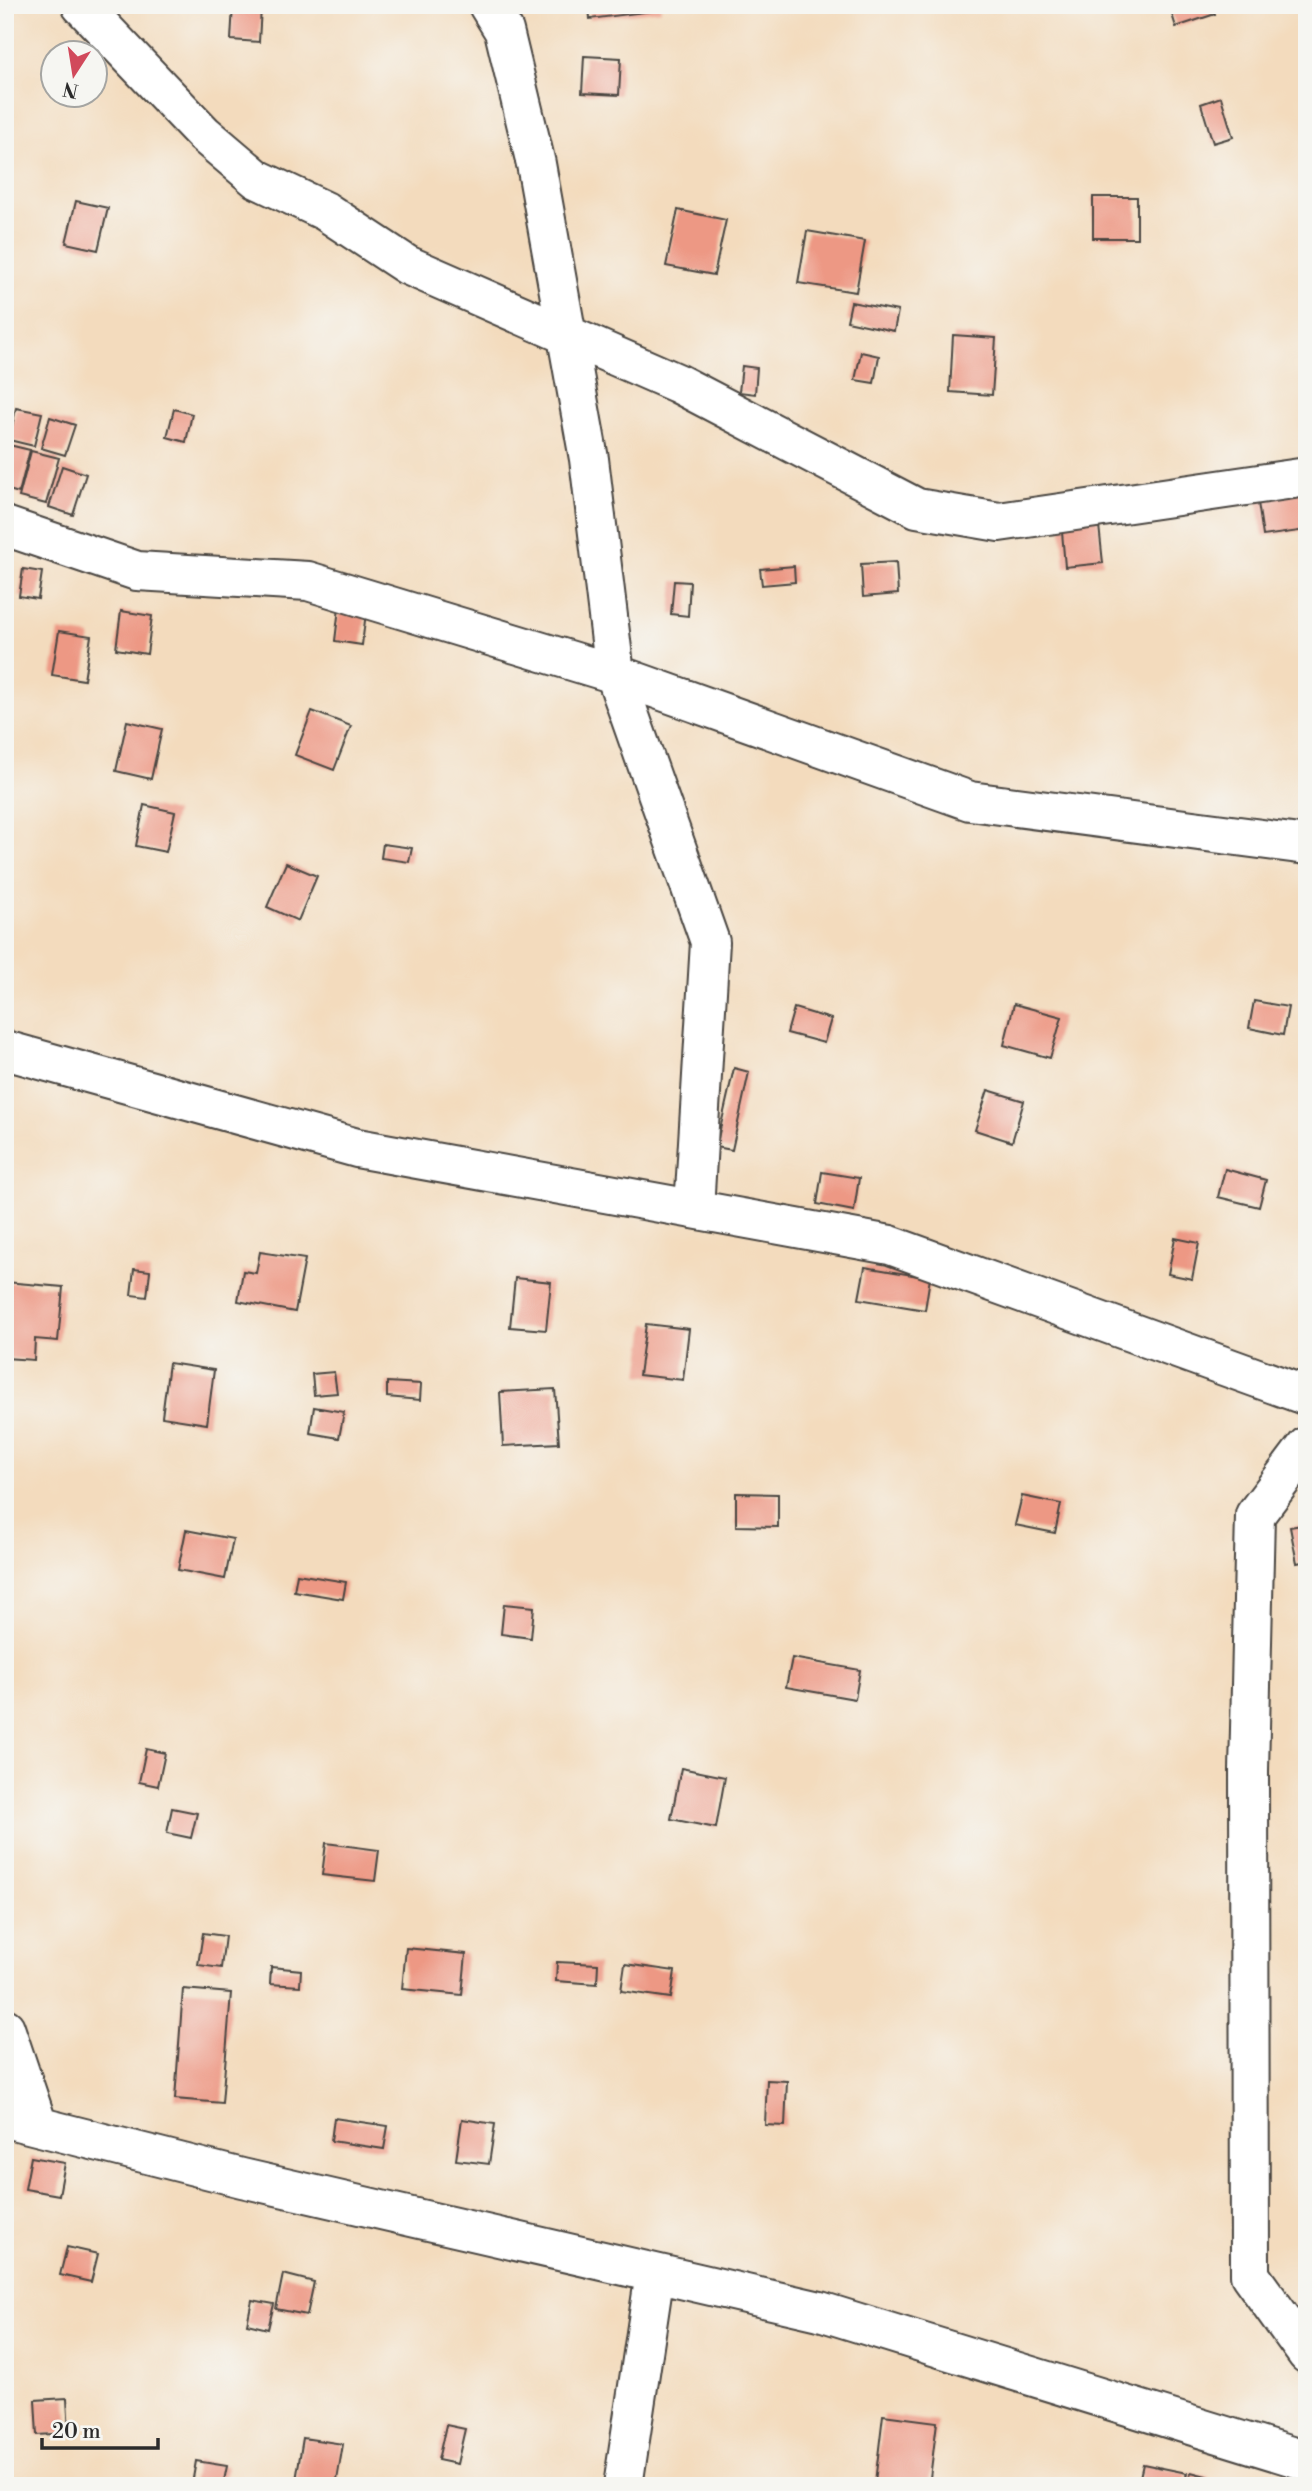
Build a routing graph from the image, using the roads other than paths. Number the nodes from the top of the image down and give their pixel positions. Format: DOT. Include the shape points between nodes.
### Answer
graph roads {
  1 [pos="80,5"];
  2 [pos="488,5"];
  3 [pos="565,334"];
  4 [pos="1307,477"];
  5 [pos="5,526"];
  6 [pos="615,674"];
  7 [pos="1307,845"];
  8 [pos="5,1050"];
  9 [pos="694,1209"];
  10 [pos="1307,1396"];
  11 [pos="1307,1446"];
  12 [pos="5,2028"];
  13 [pos="21,2122"];
  14 [pos="655,2273"];
  15 [pos="1307,2354"];
  16 [pos="1307,2461"];
  17 [pos="623,2486"];
  1 -- 3 [label="street" via="204,134 257,179 325,211 407,265"];
  2 -- 3 [label="street" via="504,31 536,164"];
  3 -- 4 [label="street" via="677,383 917,508 999,522"];
  3 -- 6 [label="street" via="589,459"];
  5 -- 6 [label="street" via="137,570 308,581"];
  6 -- 7 [label="street" via="970,802"];
  6 -- 9 [label="street" via="710,942"];
  8 -- 9 [label="street" via="357,1148"];
  9 -- 10 [label="street" via="890,1245"];
  11 -- 15 [label="street" via="1255,1515 1249,1771 1250,2275"];
  12 -- 13 [label="street"];
  13 -- 14 [label="street"];
  14 -- 16 [label="street" via="820,2311"];
  14 -- 17 [label="street"];
}
